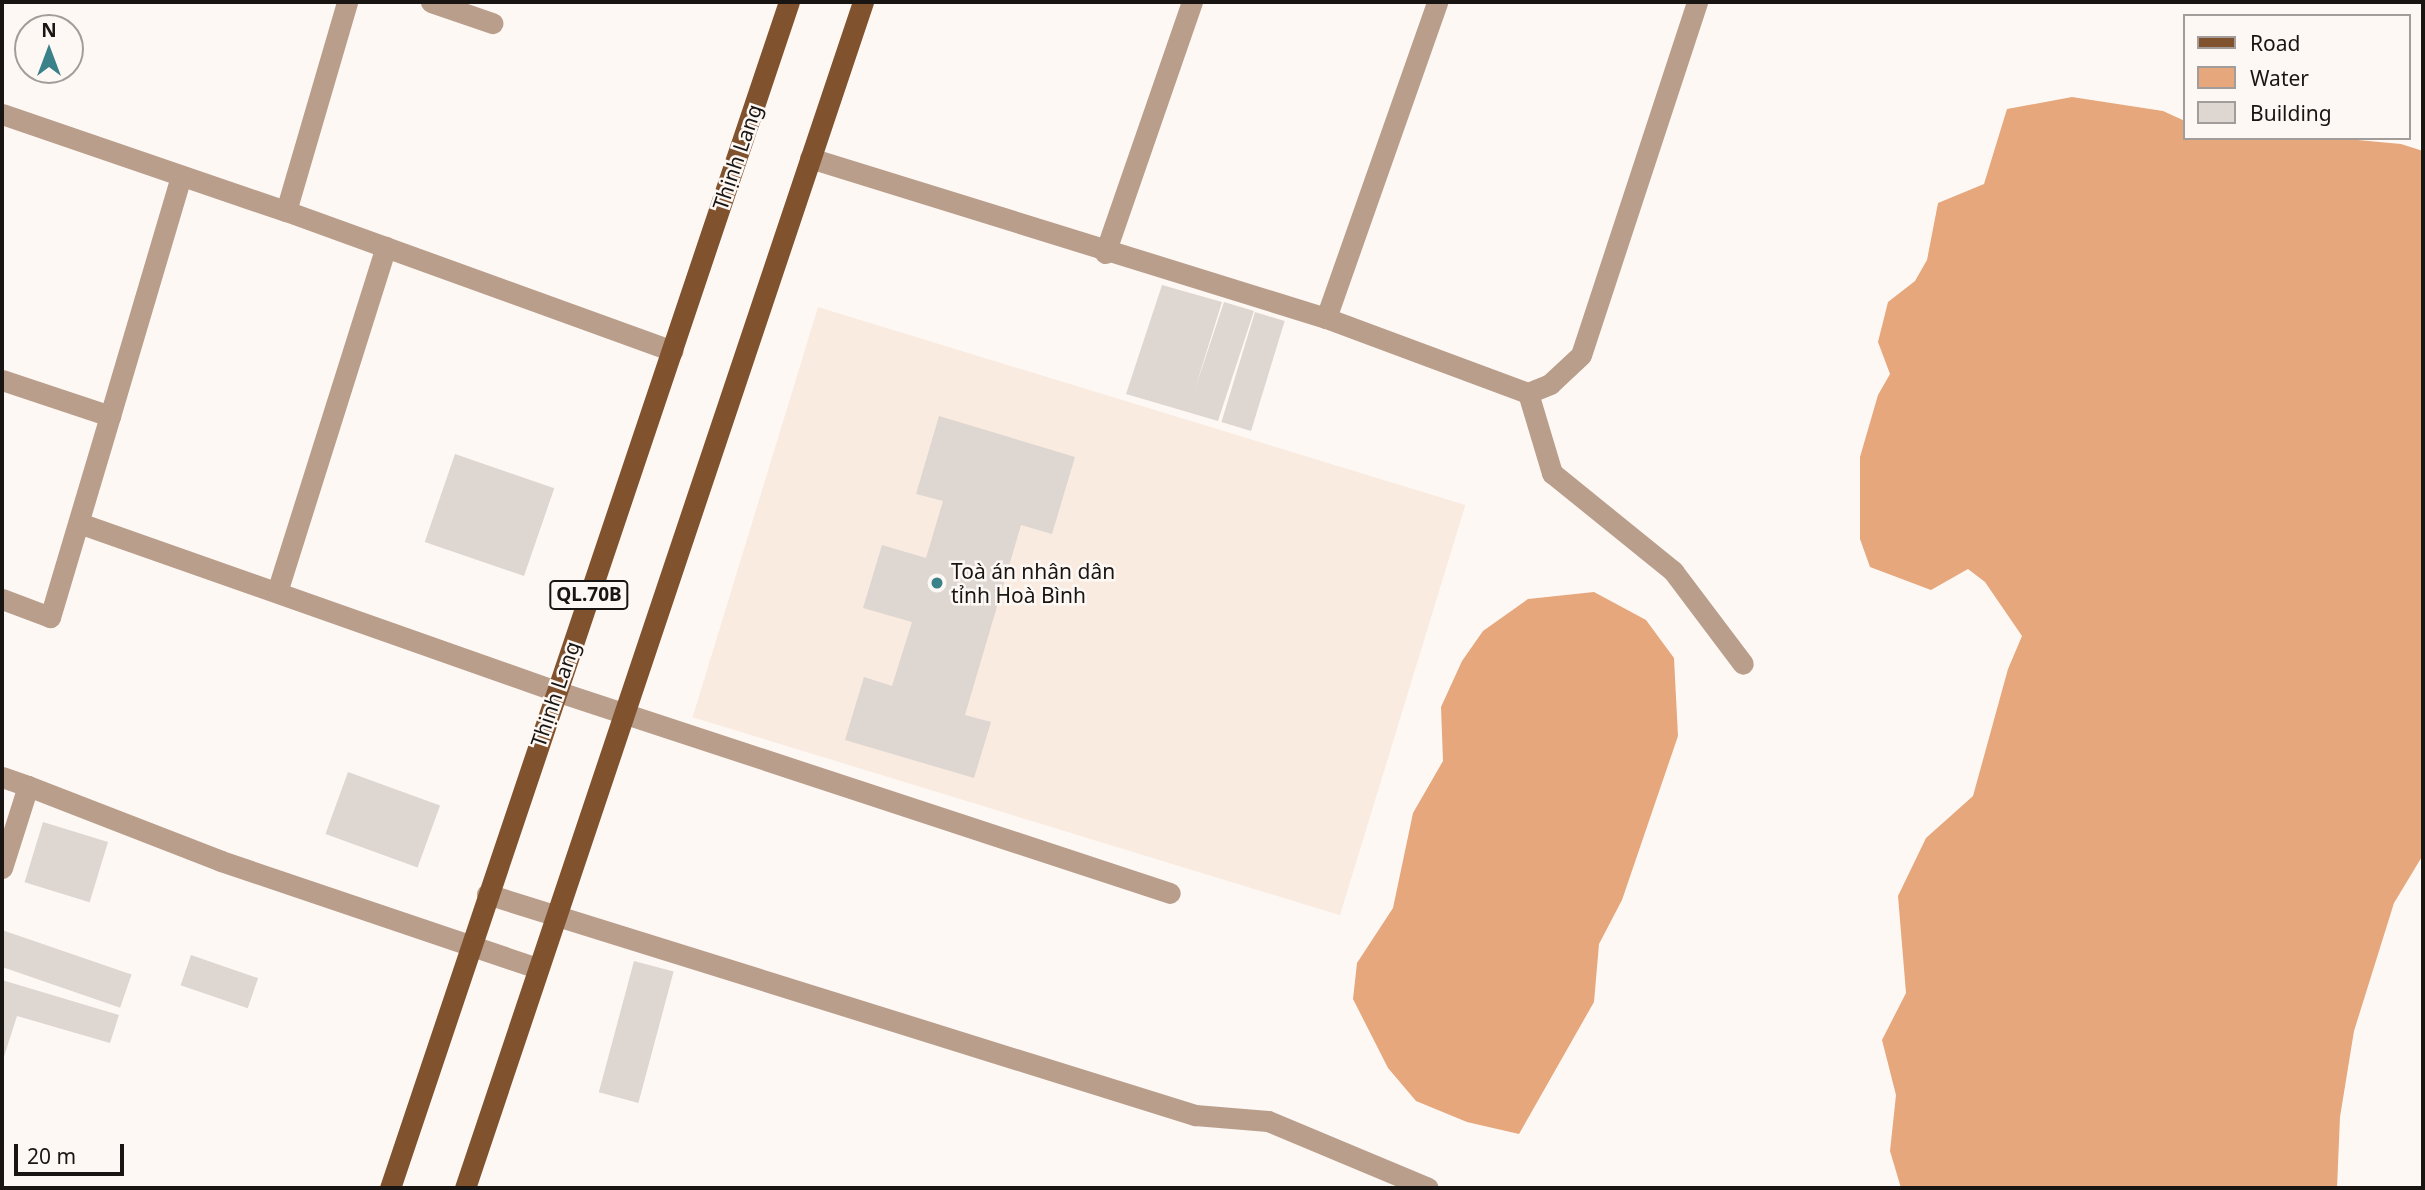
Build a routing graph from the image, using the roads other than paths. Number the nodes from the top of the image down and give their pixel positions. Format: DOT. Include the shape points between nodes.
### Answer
graph roads {
  1 [pos="347,2"];
  2 [pos="430,2"];
  3 [pos="789,2"];
  4 [pos="863,2"];
  5 [pos="1192,2"];
  6 [pos="1437,2"];
  7 [pos="1697,2"];
  8 [pos="492,23"];
  9 [pos="2,114"];
  10 [pos="810,158"];
  11 [pos="181,176"];
  12 [pos="286,211"];
  13 [pos="386,247"];
  14 [pos="1105,253"];
  15 [pos="1326,318"];
  16 [pos="672,351"];
  17 [pos="2,380"];
  18 [pos="1528,393"];
  19 [pos="110,416"];
  20 [pos="79,523"];
  21 [pos="277,592"];
  22 [pos="2,599"];
  23 [pos="1743,664"];
  24 [pos="556,691"];
  25 [pos="624,714"];
  26 [pos="2,777"];
  27 [pos="28,786"];
  28 [pos="2,868"];
  29 [pos="1170,893"];
  30 [pos="487,894"];
  31 [pos="556,917"];
  32 [pos="471,945"];
  33 [pos="538,968"];
  34 [pos="390,1188"];
  35 [pos="465,1188"];
  36 [pos="1428,1188"];
  1 -- 12 [label="street"];
  2 -- 8 [label="street"];
  3 -- 16 [label="main road, Thịnh Lang / QL.70B"];
  4 -- 10 [label="main road, QL.70B"];
  5 -- 14 [label="street"];
  6 -- 15 [label="street"];
  7 -- 18 [label="street" via="1581,355 1550,384"];
  9 -- 11 [label="street"];
  10 -- 14 [label="street"];
  10 -- 25 [label="main road, QL.70B"];
  11 -- 12 [label="street"];
  11 -- 19 [label="street"];
  12 -- 13 [label="street"];
  13 -- 16 [label="street"];
  13 -- 21 [label="street"];
  14 -- 15 [label="street"];
  15 -- 18 [label="street"];
  16 -- 24 [label="main road, Thịnh Lang / QL.70B"];
  17 -- 19 [label="street"];
  18 -- 23 [label="street" via="1552,473 1673,572"];
  19 -- 20 [label="street"];
  20 -- 21 [label="street"];
  20 -- 22 [label="street" via="50,617"];
  21 -- 24 [label="street"];
  24 -- 25 [label="street"];
  24 -- 30 [label="main road, Thịnh Lang / QL.70B"];
  25 -- 29 [label="street"];
  25 -- 31 [label="main road, QL.70B"];
  26 -- 27 [label="street"];
  27 -- 28 [label="street"];
  27 -- 32 [label="street" via="221,861"];
  30 -- 31 [label="street"];
  30 -- 32 [label="main road, Thịnh Lang / QL.70B"];
  31 -- 33 [label="main road, QL.70B"];
  31 -- 36 [label="street" via="1195,1115 1268,1121"];
  32 -- 33 [label="street"];
  32 -- 34 [label="main road, Thịnh Lang / QL.70B"];
  33 -- 35 [label="main road, QL.70B"];
}
